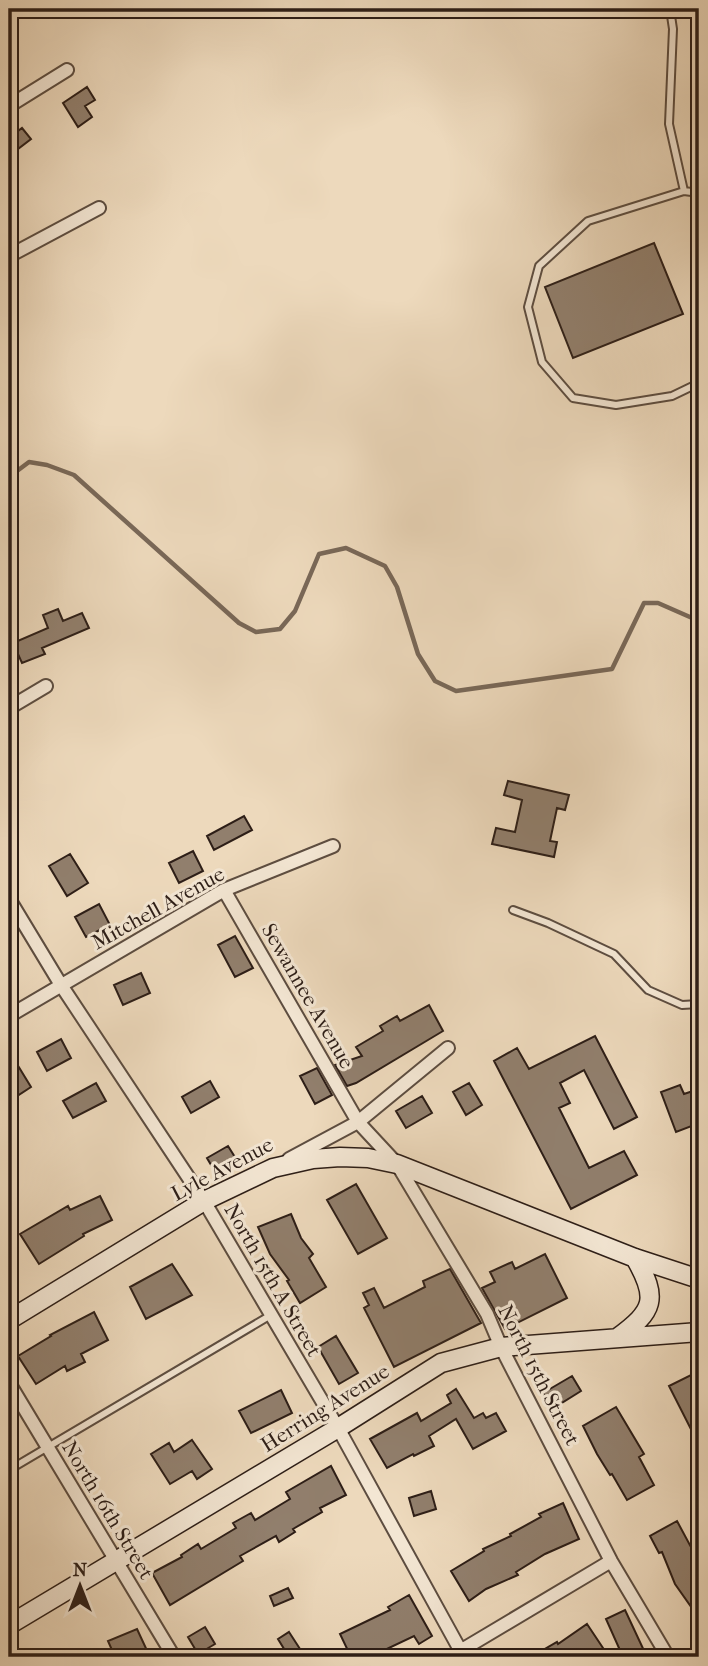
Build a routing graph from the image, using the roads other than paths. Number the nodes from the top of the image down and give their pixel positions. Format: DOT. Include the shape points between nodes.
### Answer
graph roads {
  1 [pos="670,9"];
  2 [pos="67,70"];
  3 [pos="9,106"];
  4 [pos="684,191"];
  5 [pos="699,193"];
  6 [pos="99,208"];
  7 [pos="9,256"];
  8 [pos="699,383"];
  9 [pos="46,686"];
  10 [pos="9,708"];
  11 [pos="699,787"];
  12 [pos="699,818"];
  13 [pos="333,846"];
  14 [pos="224,890"];
  15 [pos="9,899"];
  16 [pos="513,910"];
  17 [pos="61,985"];
  18 [pos="699,1004"];
  19 [pos="9,1016"];
  20 [pos="448,1048"];
  21 [pos="358,1122"];
  22 [pos="397,1164"];
  23 [pos="273,1168"];
  24 [pos="204,1201"];
  25 [pos="635,1258"];
  26 [pos="699,1279"];
  27 [pos="271,1315"];
  28 [pos="9,1320"];
  29 [pos="699,1332"];
  30 [pos="617,1338"];
  31 [pos="501,1347"];
  32 [pos="9,1383"];
  33 [pos="338,1428"];
  34 [pos="47,1446"];
  35 [pos="9,1470"];
  36 [pos="117,1560"];
  37 [pos="611,1561"];
  38 [pos="9,1625"];
  39 [pos="458,1655"];
  40 [pos="174,1657"];
  41 [pos="668,1657"];
  1 -- 4 [label="lane" via="669,124"];
  2 -- 3 [label="street"];
  4 -- 5 [label="lane"];
  4 -- 8 [label="lane" via="588,221 539,266 528,307 542,362 573,398 616,405 672,396"];
  6 -- 7 [label="street"];
  9 -- 10 [label="street"];
  11 -- 12 [label="lane"];
  13 -- 14 [label="street, Mitchell Avenue"];
  14 -- 17 [label="street, Mitchell Avenue"];
  14 -- 21 [label="street, Sewannee Avenue"];
  15 -- 17 [label="street, North 15th A Street"];
  16 -- 18 [label="lane" via="614,954 648,990 682,1005"];
  17 -- 19 [label="street, Mitchell Avenue"];
  17 -- 24 [label="street, North 15th A Street"];
  20 -- 21 [label="street, Lyle Avenue"];
  21 -- 22 [label="street, North 15th Street"];
  21 -- 23 [label="street, Lyle Avenue"];
  22 -- 23 [label="main road" via="340,1157"];
  22 -- 25 [label="main road"];
  22 -- 31 [label="street, North 15th Street" via="487,1314"];
  23 -- 24 [label="main road, Lyle Avenue"];
  24 -- 27 [label="street, North 15th A Street"];
  24 -- 28 [label="main road, Lyle Avenue"];
  25 -- 26 [label="main road"];
  25 -- 30 [label="main road" via="648,1284 649,1303 639,1322"];
  27 -- 33 [label="street, North 15th A Street"];
  27 -- 34 [label="lane"];
  29 -- 30 [label="main road, Herring Avenue"];
  30 -- 31 [label="main road, Herring Avenue"];
  31 -- 33 [label="main road, Herring Avenue" via="441,1363"];
  31 -- 37 [label="street, North 15th Street"];
  32 -- 34 [label="street, North 16th Street"];
  33 -- 36 [label="main road, Herring Avenue"];
  33 -- 39 [label="street, North 15th A Street"];
  34 -- 35 [label="lane"];
  34 -- 36 [label="street, North 16th Street"];
  36 -- 38 [label="main road, Herring Avenue"];
  36 -- 40 [label="street, North 16th Street"];
  37 -- 39 [label="street"];
  37 -- 41 [label="street, North 15th Street"];
}
